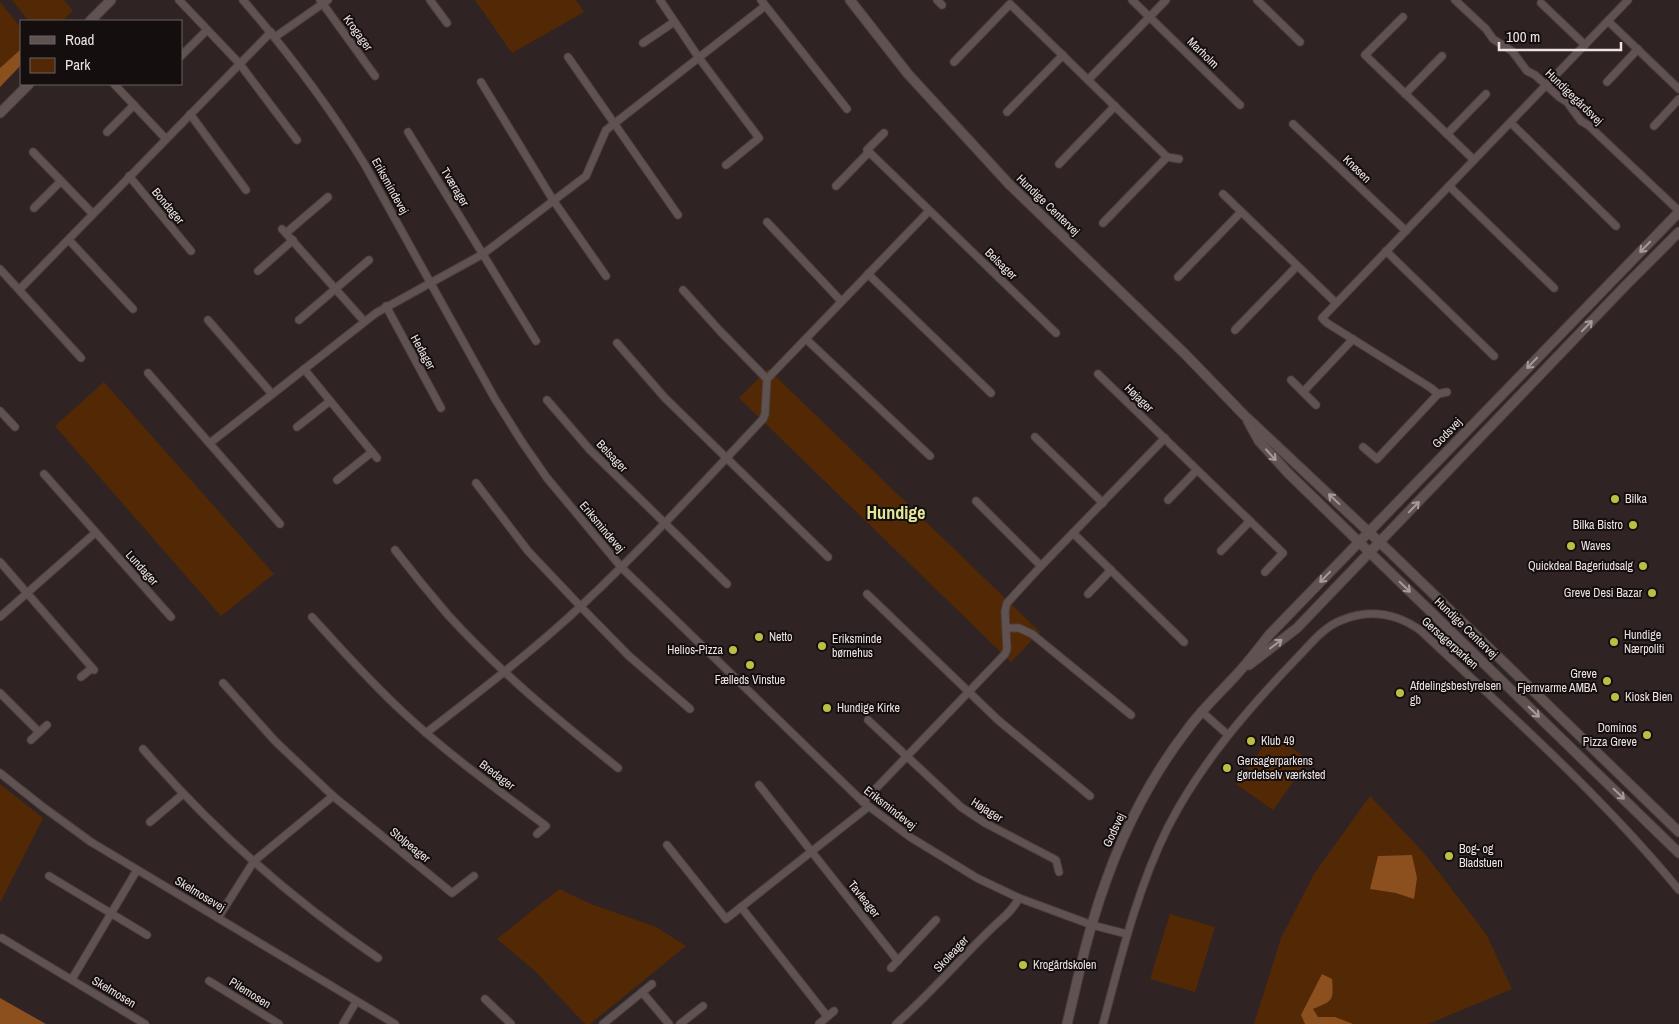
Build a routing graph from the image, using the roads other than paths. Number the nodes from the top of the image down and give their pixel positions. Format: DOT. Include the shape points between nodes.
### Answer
graph roads {
  1 [pos="111,0"];
  2 [pos="179,0"];
  3 [pos="243,0"];
  4 [pos="430,0"];
  5 [pos="660,0"];
  6 [pos="850,0"];
  7 [pos="1132,0"];
  8 [pos="1166,0"];
  9 [pos="1257,0"];
  10 [pos="1455,0"];
  11 [pos="1628,0"];
  12 [pos="323,1"];
  13 [pos="1010,2"];
  14 [pos="763,3"];
  15 [pos="1541,3"];
  16 [pos="1149,17"];
  17 [pos="1403,17"];
  18 [pos="91,20"];
  19 [pos="1608,21"];
  20 [pos="674,22"];
  21 [pos="447,23"];
  22 [pos="207,30"];
  23 [pos="273,35"];
  24 [pos="1300,42"];
  25 [pos="643,43"];
  26 [pos="1585,45"];
  27 [pos="1638,49"];
  28 [pos="182,55"];
  29 [pos="1062,55"];
  30 [pos="1442,56"];
  31 [pos="568,57"];
  32 [pos="699,58"];
  33 [pos="954,62"];
  34 [pos="239,63"];
  35 [pos="375,76"];
  36 [pos="1088,80"];
  37 [pos="481,82"];
  38 [pos="1607,82"];
  39 [pos="28,85"];
  40 [pos="115,85"];
  41 [pos="1547,85"];
  42 [pos="1679,89"];
  43 [pos="1405,94"];
  44 [pos="1486,94"];
  45 [pos="1679,99"];
  46 [pos="134,105"];
  47 [pos="1240,105"];
  48 [pos="1115,106"];
  49 [pos="847,109"];
  50 [pos="1007,112"];
  51 [pos="0,114"];
  52 [pos="190,114"];
  53 [pos="1510,123"];
  54 [pos="614,124"];
  55 [pos="1293,124"];
  56 [pos="1654,126"];
  57 [pos="107,132"];
  58 [pos="408,132"];
  59 [pos="884,133"];
  60 [pos="1447,134"];
  61 [pos="165,138"];
  62 [pos="296,140"];
  63 [pos="34,152"];
  64 [pos="869,152"];
  65 [pos="1167,157"];
  66 [pos="1179,160"];
  67 [pos="1474,160"];
  68 [pos="1059,164"];
  69 [pos="726,165"];
  70 [pos="129,176"];
  71 [pos="61,181"];
  72 [pos="836,186"];
  73 [pos="1449,186"];
  74 [pos="246,190"];
  75 [pos="1223,194"];
  76 [pos="328,197"];
  77 [pos="553,200"];
  78 [pos="34,208"];
  79 [pos="929,211"];
  80 [pos="1679,211"];
  81 [pos="1241,212"];
  82 [pos="93,214"];
  83 [pos="678,215"];
  84 [pos="767,222"];
  85 [pos="1103,223"];
  86 [pos="1616,226"];
  87 [pos="1406,231"];
  88 [pos="1679,232"];
  89 [pos="69,240"];
  90 [pos="293,240"];
  91 [pos="190,251"];
  92 [pos="1386,251"];
  93 [pos="482,254"];
  94 [pos="369,260"];
  95 [pos="1297,266"];
  96 [pos="0,269"];
  97 [pos="258,272"];
  98 [pos="868,274"];
  99 [pos="606,276"];
  100 [pos="1178,277"];
  101 [pos="430,282"];
  102 [pos="1554,288"];
  103 [pos="335,289"];
  104 [pos="20,290"];
  105 [pos="683,290"];
  106 [pos="841,301"];
  107 [pos="1336,303"];
  108 [pos="386,306"];
  109 [pos="133,309"];
  110 [pos="208,320"];
  111 [pos="299,320"];
  112 [pos="364,322"];
  113 [pos="1235,330"];
  114 [pos="1056,333"];
  115 [pos="806,339"];
  116 [pos="1354,339"];
  117 [pos="536,341"];
  118 [pos="617,343"];
  119 [pos="1494,356"];
  120 [pos="81,358"];
  121 [pos="304,368"];
  122 [pos="148,373"];
  123 [pos="1098,374"];
  124 [pos="767,379"];
  125 [pos="1291,380"];
  126 [pos="1303,392"];
  127 [pos="1447,392"];
  128 [pos="991,393"];
  129 [pos="272,394"];
  130 [pos="1438,394"];
  131 [pos="547,400"];
  132 [pos="330,401"];
  133 [pos="1316,405"];
  134 [pos="441,408"];
  135 [pos="0,411"];
  136 [pos="1244,415"];
  137 [pos="15,427"];
  138 [pos="297,427"];
  139 [pos="1035,437"];
  140 [pos="1165,438"];
  141 [pos="210,443"];
  142 [pos="1363,447"];
  143 [pos="930,456"];
  144 [pos="727,458"];
  145 [pos="1197,470"];
  146 [pos="44,474"];
  147 [pos="337,480"];
  148 [pos="476,483"];
  149 [pos="1168,500"];
  150 [pos="976,501"];
  151 [pos="1103,503"];
  152 [pos="1250,521"];
  153 [pos="280,524"];
  154 [pos="663,524"];
  155 [pos="1369,532"];
  156 [pos="96,533"];
  157 [pos="1073,533"];
  158 [pos="1359,542"];
  159 [pos="1380,542"];
  160 [pos="395,550"];
  161 [pos="1221,551"];
  162 [pos="1370,553"];
  163 [pos="828,557"];
  164 [pos="0,562"];
  165 [pos="1041,566"];
  166 [pos="622,568"];
  167 [pos="1111,570"];
  168 [pos="1265,572"];
  169 [pos="727,584"];
  170 [pos="27,592"];
  171 [pos="867,594"];
  172 [pos="1088,594"];
  173 [pos="581,607"];
  174 [pos="0,617"];
  175 [pos="171,617"];
  176 [pos="312,617"];
  177 [pos="1006,628"];
  178 [pos="1184,642"];
  179 [pos="504,671"];
  180 [pos="1237,674"];
  181 [pos="81,677"];
  182 [pos="223,684"];
  183 [pos="969,692"];
  184 [pos="0,693"];
  185 [pos="690,709"];
  186 [pos="1201,711"];
  187 [pos="1131,716"];
  188 [pos="868,720"];
  189 [pos="47,725"];
  190 [pos="39,732"];
  191 [pos="426,733"];
  192 [pos="1228,735"];
  193 [pos="31,740"];
  194 [pos="144,749"];
  195 [pos="907,757"];
  196 [pos="618,768"];
  197 [pos="0,773"];
  198 [pos="759,784"];
  199 [pos="183,794"];
  200 [pos="333,796"];
  201 [pos="1090,796"];
  202 [pos="865,804"];
  203 [pos="150,822"];
  204 [pos="1679,832"];
  205 [pos="537,834"];
  206 [pos="668,844"];
  207 [pos="812,852"];
  208 [pos="1679,853"];
  209 [pos="254,861"];
  210 [pos="137,870"];
  211 [pos="1059,872"];
  212 [pos="49,876"];
  213 [pos="474,876"];
  214 [pos="1679,890"];
  215 [pos="1019,898"];
  216 [pos="741,907"];
  217 [pos="111,914"];
  218 [pos="218,918"];
  219 [pos="936,920"];
  220 [pos="1092,925"];
  221 [pos="1127,934"];
  222 [pos="147,935"];
  223 [pos="2,938"];
  224 [pos="378,958"];
  225 [pos="898,961"];
  226 [pos="891,968"];
  227 [pos="72,980"];
  228 [pos="209,980"];
  229 [pos="652,984"];
  230 [pos="642,992"];
  231 [pos="485,999"];
  232 [pos="356,1002"];
  233 [pos="703,1006"];
  234 [pos="834,1011"];
  235 [pos="827,1016"];
  236 [pos="145,1024"];
  237 [pos="279,1024"];
  238 [pos="344,1024"];
  239 [pos="394,1024"];
  240 [pos="511,1024"];
  241 [pos="603,1024"];
  242 [pos="669,1024"];
  243 [pos="681,1024"];
  244 [pos="819,1024"];
  245 [pos="896,1024"];
  246 [pos="1067,1024"];
  247 [pos="1103,1024"];
  1 -- 18 [label="street"];
  2 -- 22 [label="street"];
  3 -- 23 [label="street, Eriksmindevej"];
  4 -- 21 [label="street"];
  5 -- 20 [label="street"];
  6 -- 136 [label="street, Hundige Centervej" via="908,74 1009,184"];
  7 -- 16 [label="street, Marholm"];
  8 -- 16 [label="street"];
  9 -- 24 [label="street"];
  10 -- 41 [label="street, Hundigegårdsvej" via="1493,39 1512,51 1527,71"];
  11 -- 19 [label="street"];
  12 -- 23 [label="street, Krogager"];
  12 -- 35 [label="street, Krogager"];
  13 -- 29 [label="street"];
  13 -- 33 [label="street"];
  14 -- 32 [label="street"];
  14 -- 49 [label="street"];
  15 -- 26 [label="street"];
  16 -- 36 [label="street"];
  16 -- 47 [label="street, Marholm"];
  17 -- 43 [label="street" via="1366,55"];
  19 -- 26 [label="street"];
  19 -- 27 [label="street"];
  20 -- 25 [label="street"];
  20 -- 32 [label="street"];
  22 -- 28 [label="street"];
  22 -- 34 [label="street"];
  23 -- 34 [label="street"];
  23 -- 101 [label="street, Eriksmindevej" via="345,132"];
  26 -- 41 [label="street"];
  27 -- 38 [label="street"];
  27 -- 42 [label="street"];
  29 -- 36 [label="street"];
  29 -- 50 [label="street"];
  30 -- 43 [label="street"];
  31 -- 54 [label="street"];
  32 -- 54 [label="street"];
  32 -- 69 [label="street" via="759,138"];
  34 -- 52 [label="street"];
  34 -- 62 [label="street"];
  36 -- 48 [label="street"];
  37 -- 77 [label="street"];
  39 -- 51 [label="street"];
  40 -- 46 [label="street"];
  41 -- 53 [label="street"];
  41 -- 80 [label="street, Hundigegårdsvej" via="1567,102 1581,121"];
  43 -- 60 [label="street"];
  44 -- 60 [label="street"];
  45 -- 56 [label="street"];
  46 -- 57 [label="street"];
  46 -- 61 [label="street"];
  48 -- 65 [label="street"];
  48 -- 68 [label="street"];
  52 -- 61 [label="street"];
  52 -- 74 [label="street"];
  53 -- 67 [label="street"];
  53 -- 86 [label="street"];
  54 -- 77 [label="street" via="604,134 586,176"];
  54 -- 83 [label="street"];
  55 -- 87 [label="street, Knøsen"];
  58 -- 93 [label="street, Tværager"];
  59 -- 64 [label="street" via="867,150"];
  60 -- 67 [label="street"];
  61 -- 70 [label="street"];
  63 -- 71 [label="street"];
  64 -- 72 [label="street"];
  64 -- 79 [label="street, Belsager"];
  65 -- 66 [label="street"];
  65 -- 85 [label="street"];
  67 -- 73 [label="street"];
  70 -- 82 [label="street"];
  70 -- 91 [label="street, Bondager"];
  71 -- 78 [label="street"];
  71 -- 82 [label="street"];
  73 -- 87 [label="street"];
  73 -- 102 [label="street"];
  75 -- 81 [label="street"];
  76 -- 90 [label="street" via="284,231"];
  77 -- 93 [label="street"];
  77 -- 99 [label="street"];
  79 -- 98 [label="street"];
  79 -- 114 [label="street, Belsager"];
  80 -- 155 [label="street, Godsvej, one-way"];
  81 -- 95 [label="street"];
  81 -- 100 [label="street"];
  82 -- 89 [label="street"];
  84 -- 106 [label="street"];
  87 -- 92 [label="street"];
  159 -- 88 [label="street, Godsvej, one-way"];
  89 -- 104 [label="street"];
  89 -- 109 [label="street"];
  90 -- 97 [label="street"];
  90 -- 103 [label="street"];
  92 -- 107 [label="street"];
  92 -- 119 [label="street"];
  93 -- 101 [label="street"];
  93 -- 117 [label="street, Tværager"];
  94 -- 103 [label="street"];
  95 -- 107 [label="street"];
  95 -- 113 [label="street"];
  96 -- 104 [label="street"];
  98 -- 106 [label="street"];
  98 -- 128 [label="street"];
  101 -- 108 [label="street"];
  101 -- 166 [label="street, Eriksmindevej" via="546,478"];
  103 -- 111 [label="street"];
  103 -- 112 [label="street"];
  104 -- 120 [label="street"];
  105 -- 124 [label="street"];
  106 -- 115 [label="street"];
  107 -- 116 [label="street" via="1322,318"];
  108 -- 112 [label="street"];
  108 -- 134 [label="street, Hedager"];
  110 -- 129 [label="street"];
  112 -- 121 [label="street"];
  115 -- 124 [label="street"];
  115 -- 143 [label="street"];
  116 -- 126 [label="street"];
  116 -- 130 [label="street"];
  118 -- 144 [label="street" via="664,398"];
  121 -- 129 [label="street"];
  121 -- 132 [label="street"];
  122 -- 141 [label="street"];
  123 -- 140 [label="street, Højager"];
  124 -- 144 [label="street" via="763,419"];
  125 -- 126 [label="street"];
  126 -- 133 [label="street"];
  127 -- 130 [label="street"];
  129 -- 141 [label="street"];
  130 -- 142 [label="street" via="1377,459"];
  131 -- 154 [label="street, Belsager" via="590,450"];
  132 -- 138 [label="street"];
  132 -- 147 [label="street" via="374,455"];
  135 -- 137 [label="street"];
  155 -- 136 [label="street, Hundige Centervej, one-way"];
  136 -- 158 [label="street, Hundige Centervej, one-way" via="1259,441"];
  139 -- 151 [label="street"];
  140 -- 145 [label="street, Højager"];
  140 -- 151 [label="street"];
  141 -- 153 [label="street"];
  144 -- 154 [label="street"];
  144 -- 163 [label="street"];
  145 -- 149 [label="street"];
  145 -- 152 [label="street, Højager"];
  146 -- 156 [label="street, Lundager"];
  148 -- 173 [label="street" via="528,551"];
  150 -- 165 [label="street"];
  151 -- 157 [label="street"];
  152 -- 161 [label="street"];
  152 -- 168 [label="street, Højager" via="1284,553"];
  154 -- 166 [label="street"];
  154 -- 169 [label="street, Belsager"];
  155 -- 158 [label="street, Godsvej"];
  155 -- 159 [label="street, Hundige Centervej"];
  156 -- 170 [label="street"];
  156 -- 175 [label="street, Lundager"];
  157 -- 165 [label="street"];
  157 -- 167 [label="street"];
  158 -- 162 [label="street, Hundige Centervej"];
  158 -- 180 [label="street, Godsvej, one-way" via="1269,635"];
  159 -- 162 [label="street, Godsvej"];
  159 -- 204 [label="street, Hundige Centervej"];
  160 -- 179 [label="street" via="448,615"];
  180 -- 162 [label="street, Godsvej, one-way" via="1297,628"];
  162 -- 208 [label="street, Hundige Centervej, one-way"];
  164 -- 170 [label="street"];
  165 -- 177 [label="street" via="1007,603"];
  166 -- 173 [label="street"];
  166 -- 202 [label="street, Eriksmindevej"];
  167 -- 172 [label="street"];
  167 -- 178 [label="street"];
  170 -- 174 [label="street"];
  170 -- 181 [label="street" via="93,669"];
  171 -- 183 [label="street"];
  173 -- 179 [label="street"];
  173 -- 185 [label="street" via="629,656"];
  176 -- 191 [label="street, Bredager"];
  177 -- 183 [label="street" via="1006,652"];
  177 -- 187 [label="street" via="1019,628 1032,634"];
  179 -- 191 [label="street"];
  179 -- 196 [label="street"];
  180 -- 186 [label="street, Godsvej"];
  182 -- 200 [label="street, Stolpeager" via="275,741"];
  183 -- 195 [label="street"];
  183 -- 201 [label="street"];
  184 -- 190 [label="street"];
  186 -- 192 [label="street"];
  186 -- 220 [label="street, Godsvej" via="1168,756 1141,803 1112,865"];
  188 -- 195 [label="street, Højager"];
  189 -- 190 [label="street"];
  190 -- 193 [label="street"];
  191 -- 205 [label="street, Bredager" via="546,826"];
  192 -- 214 [label="street, Gersagerparken" via="1256,701 1325,630 1339,620 1375,613 1396,616 1420,630 1513,717 1617,820"];
  192 -- 221 [label="street, Gersagerparken" via="1193,784 1168,827"];
  194 -- 199 [label="street"];
  195 -- 202 [label="street"];
  195 -- 211 [label="street, Højager" via="961,807 1056,860"];
  197 -- 210 [label="street, Skelmosevej" via="92,842"];
  198 -- 207 [label="street, Tavleager"];
  199 -- 203 [label="street"];
  199 -- 209 [label="street"];
  200 -- 209 [label="street"];
  200 -- 213 [label="street, Stolpeager" via="452,893"];
  202 -- 207 [label="street"];
  202 -- 215 [label="street, Eriksmindevej" via="945,860"];
  206 -- 216 [label="street" via="726,919"];
  207 -- 216 [label="street"];
  207 -- 225 [label="street, Tavleager"];
  209 -- 218 [label="street"];
  209 -- 224 [label="street" via="295,897"];
  210 -- 217 [label="street, Skelmosen"];
  210 -- 218 [label="street, Skelmosevej"];
  212 -- 217 [label="street"];
  215 -- 220 [label="street, Eriksmindevej"];
  215 -- 245 [label="street, Skoleager" via="944,979"];
  216 -- 235 [label="street"];
  217 -- 222 [label="street"];
  217 -- 227 [label="street, Skelmosen"];
  218 -- 232 [label="street, Skelmosevej"];
  219 -- 225 [label="street"];
  220 -- 221 [label="street"];
  220 -- 246 [label="street, Godsvej"];
  221 -- 247 [label="street, Gersagerparken"];
  223 -- 227 [label="street, Skelmosen"];
  225 -- 226 [label="street"];
  227 -- 236 [label="street, Skelmosen"];
  228 -- 237 [label="street, Pilemosen"];
  229 -- 230 [label="street"];
  230 -- 241 [label="street"];
  230 -- 242 [label="street"];
  231 -- 240 [label="street"];
  232 -- 238 [label="street"];
  232 -- 239 [label="street, Skelmosevej"];
  233 -- 243 [label="street"];
  234 -- 235 [label="street"];
  235 -- 244 [label="street"];
}
